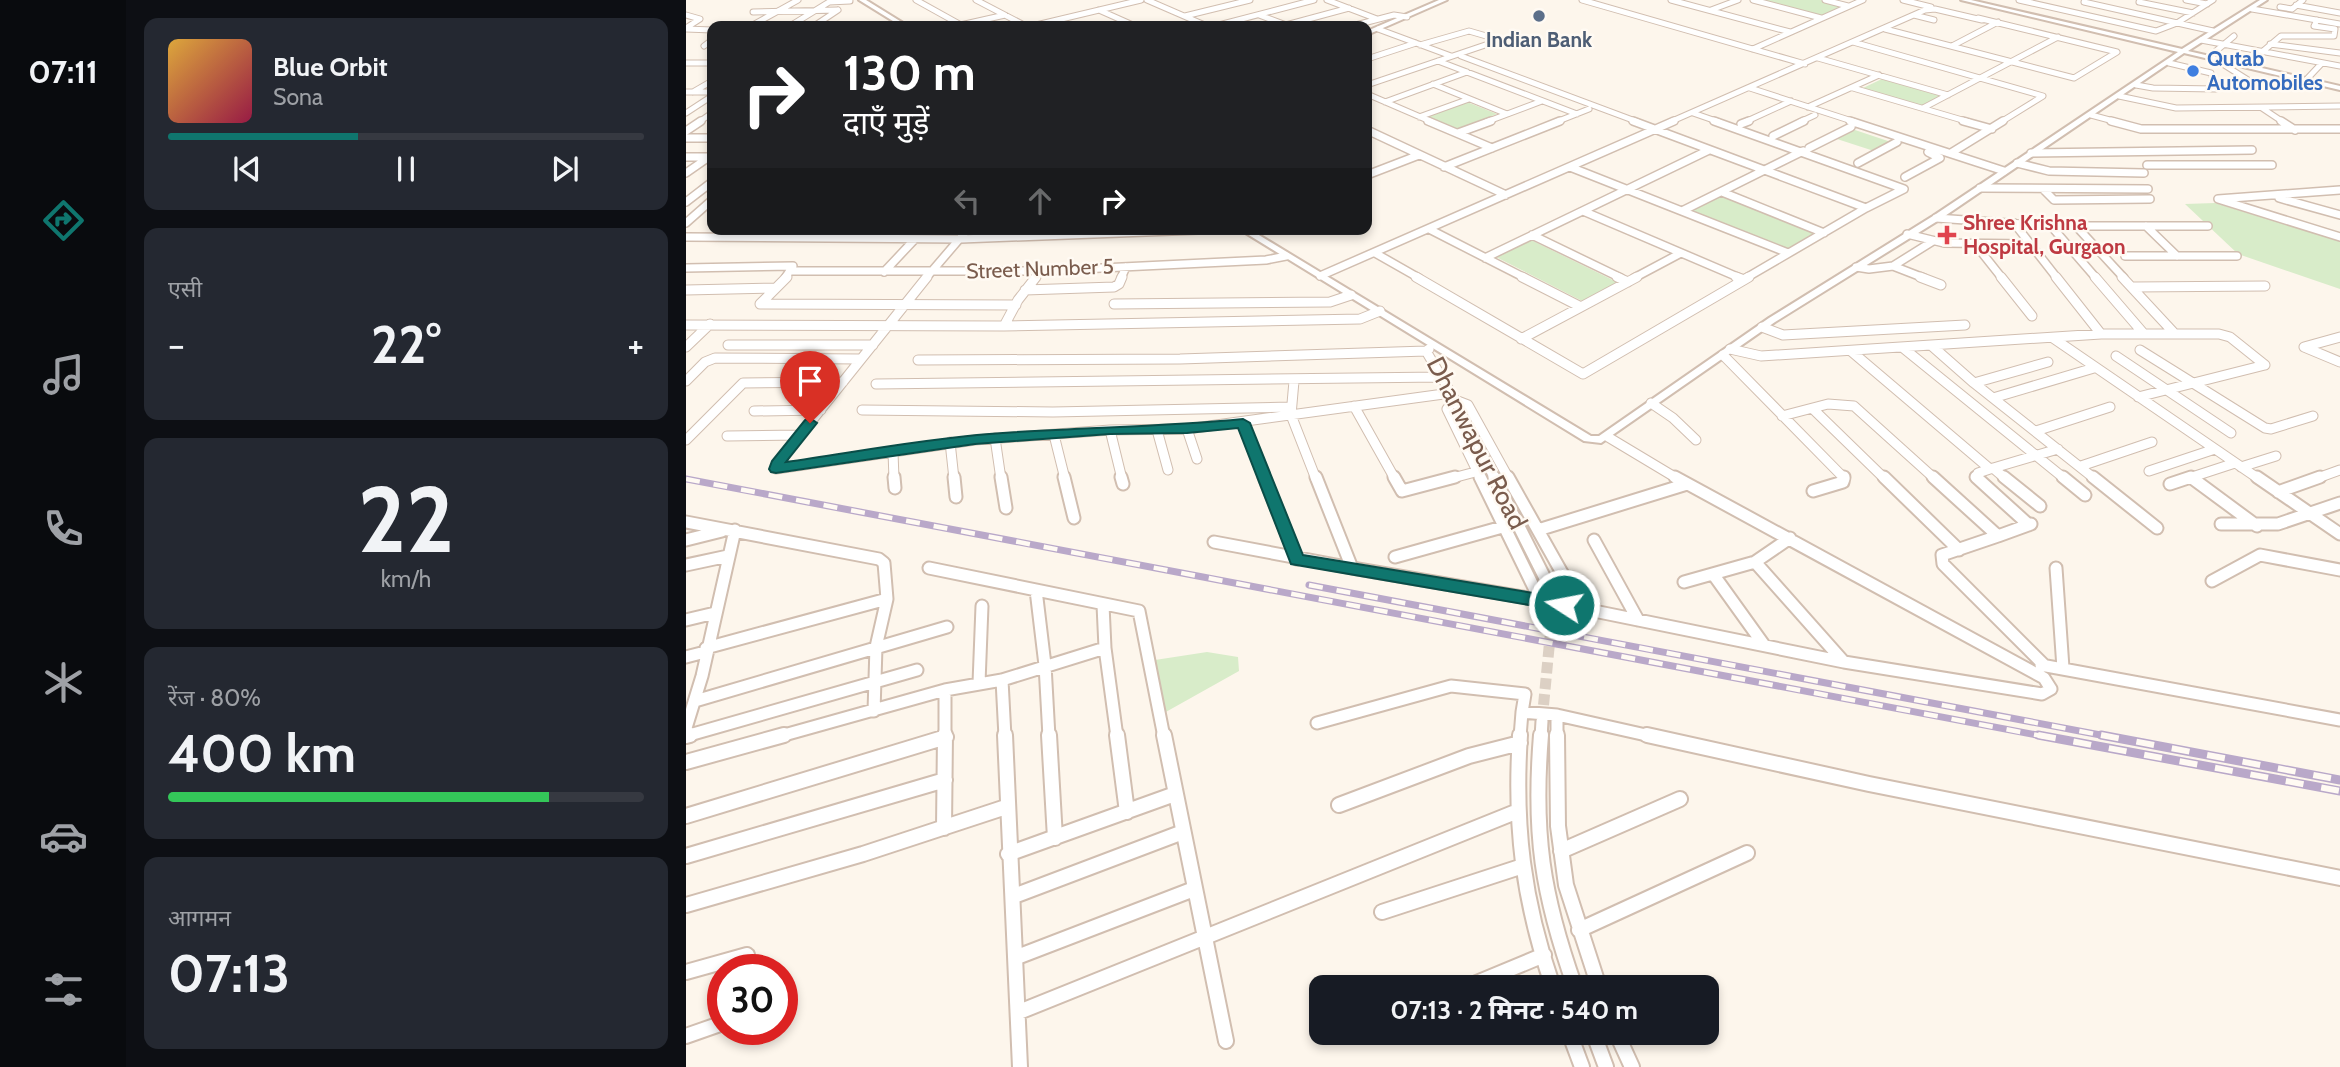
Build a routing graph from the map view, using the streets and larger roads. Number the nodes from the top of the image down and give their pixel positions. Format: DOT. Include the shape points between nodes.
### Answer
graph roads {
  1 [pos="799,0"];
  2 [pos="852,0"];
  3 [pos="862,0"];
  4 [pos="916,0"];
  5 [pos="993,0"];
  6 [pos="1141,0"];
  7 [pos="1147,0"];
  8 [pos="1225,0"];
  9 [pos="1250,0"];
  10 [pos="1280,0"];
  11 [pos="1314,0"];
  12 [pos="1327,0"];
  13 [pos="1444,0"];
  14 [pos="1582,0"];
  15 [pos="1671,0"];
  16 [pos="1738,0"];
  17 [pos="1753,0"];
  18 [pos="1825,0"];
  19 [pos="1863,0"];
  20 [pos="1903,0"];
  21 [pos="1964,0"];
  22 [pos="2019,0"];
  23 [pos="2186,0"];
  24 [pos="2213,0"];
  25 [pos="2303,0"];
  26 [pos="978,1"];
  27 [pos="2086,1"];
  28 [pos="2140,1"];
  29 [pos="2262,2"];
  30 [pos="1235,4"];
  31 [pos="2207,4"];
  32 [pos="1294,5"];
  33 [pos="1848,6"];
  34 [pos="2340,6"];
  35 [pos="2294,7"];
  36 [pos="1349,8"];
  37 [pos="2252,9"];
  38 [pos="815,10"];
  39 [pos="837,10"];
  40 [pos="1099,10"];
  41 [pos="1710,10"];
  42 [pos="2123,10"];
  43 [pos="2325,10"];
  44 [pos="2066,11"];
  45 [pos="753,12"];
  46 [pos="777,12"];
  47 [pos="2193,13"];
  48 [pos="2244,13"];
  49 [pos="686,15"];
  50 [pos="1006,15"];
  51 [pos="1259,15"];
  52 [pos="1914,15"];
  53 [pos="2340,15"];
  54 [pos="1185,16"];
  55 [pos="1407,17"];
  56 [pos="1822,18"];
  57 [pos="1377,19"];
  58 [pos="1934,20"];
  59 [pos="1982,20"];
  60 [pos="760,21"];
  61 [pos="798,21"];
  62 [pos="821,21"];
  63 [pos="897,21"];
  64 [pos="950,21"];
  65 [pos="980,21"];
  66 [pos="1017,21"];
  67 [pos="1053,21"];
  68 [pos="1123,21"];
  69 [pos="1196,21"];
  70 [pos="1235,21"];
  71 [pos="1274,21"];
  72 [pos="1304,21"];
  73 [pos="1370,21"];
  74 [pos="1998,22"];
  75 [pos="2177,23"];
  76 [pos="2316,23"];
  77 [pos="2340,24"];
  78 [pos="686,29"];
  79 [pos="1378,29"];
  80 [pos="1885,29"];
  81 [pos="707,30"];
  82 [pos="1488,30"];
  83 [pos="1372,31"];
  84 [pos="2213,31"];
  85 [pos="1790,32"];
  86 [pos="1480,33"];
  87 [pos="2234,36"];
  88 [pos="2057,37"];
  89 [pos="2201,40"];
  90 [pos="1853,42"];
  91 [pos="707,44"];
  92 [pos="1418,44"];
  93 [pos="2225,44"];
  94 [pos="2270,44"];
  95 [pos="704,46"];
  96 [pos="1952,46"];
  97 [pos="1753,49"];
  98 [pos="2185,51"];
  99 [pos="2262,52"];
  100 [pos="2340,53"];
  101 [pos="1451,56"];
  102 [pos="1461,56"];
  103 [pos="2210,56"];
  104 [pos="1372,58"];
  105 [pos="1818,58"];
  106 [pos="1438,61"];
  107 [pos="707,62"];
  108 [pos="2011,62"];
  109 [pos="686,63"];
  110 [pos="2169,63"];
  111 [pos="2322,63"];
  112 [pos="707,64"];
  113 [pos="1805,64"];
  114 [pos="2340,66"];
  115 [pos="700,70"];
  116 [pos="1467,72"];
  117 [pos="1879,75"];
  118 [pos="1981,77"];
  119 [pos="2306,80"];
  120 [pos="707,83"];
  121 [pos="1372,83"];
  122 [pos="1433,84"];
  123 [pos="2136,85"];
  124 [pos="2256,85"];
  125 [pos="1750,88"];
  126 [pos="1853,88"];
  127 [pos="2228,88"];
  128 [pos="2340,88"];
  129 [pos="2216,89"];
  130 [pos="689,92"];
  131 [pos="707,94"];
  132 [pos="1948,95"];
  133 [pos="1372,96"];
  134 [pos="2119,96"];
  135 [pos="707,98"];
  136 [pos="1469,99"];
  137 [pos="1542,101"];
  138 [pos="1791,101"];
  139 [pos="1385,102"];
  140 [pos="1783,105"];
  141 [pos="2340,106"];
  142 [pos="1808,107"];
  143 [pos="2261,107"];
  144 [pos="1923,108"];
  145 [pos="1589,109"];
  146 [pos="686,113"];
  147 [pos="1693,113"];
  148 [pos="1507,114"];
  149 [pos="1577,114"];
  150 [pos="1815,115"];
  151 [pos="2091,115"];
  152 [pos="707,116"];
  153 [pos="1419,117"];
  154 [pos="1741,124"];
  155 [pos="1851,127"];
  156 [pos="1992,129"];
  157 [pos="2340,129"];
  158 [pos="1655,130"];
  159 [pos="2295,130"];
  160 [pos="686,131"];
  161 [pos="1372,132"];
  162 [pos="1458,133"];
  163 [pos="1773,136"];
  164 [pos="686,138"];
  165 [pos="707,138"];
  166 [pos="1897,142"];
  167 [pos="1492,148"];
  168 [pos="1709,150"];
  169 [pos="1806,150"];
  170 [pos="2252,150"];
  171 [pos="2152,151"];
  172 [pos="1951,153"];
  173 [pos="2031,153"];
  174 [pos="1419,155"];
  175 [pos="686,157"];
  176 [pos="707,157"];
  177 [pos="707,160"];
  178 [pos="1858,163"];
  179 [pos="2017,163"];
  180 [pos="2168,165"];
  181 [pos="2272,165"];
  182 [pos="1444,167"];
  183 [pos="1570,167"];
  184 [pos="1765,171"];
  185 [pos="2004,171"];
  186 [pos="686,173"];
  187 [pos="1372,173"];
  188 [pos="1905,177"];
  189 [pos="707,186"];
  190 [pos="1980,188"];
  191 [pos="2148,189"];
  192 [pos="1627,190"];
  193 [pos="2043,190"];
  194 [pos="2340,190"];
  195 [pos="1722,192"];
  196 [pos="2315,192"];
  197 [pos="1506,195"];
  198 [pos="2270,195"];
  199 [pos="2340,198"];
  200 [pos="2150,199"];
  201 [pos="686,202"];
  202 [pos="707,204"];
  203 [pos="1866,208"];
  204 [pos="1583,211"];
  205 [pos="1682,211"];
  206 [pos="2340,215"];
  207 [pos="1936,218"];
  208 [pos="686,223"];
  209 [pos="2014,223"];
  210 [pos="2051,226"];
  211 [pos="2077,226"];
  212 [pos="2146,226"];
  213 [pos="2208,226"];
  214 [pos="1429,229"];
  215 [pos="1824,233"];
  216 [pos="1907,234"];
  217 [pos="854,235"];
  218 [pos="964,235"];
  219 [pos="1066,235"];
  220 [pos="1253,235"];
  221 [pos="1532,235"];
  222 [pos="715,236"];
  223 [pos="766,236"];
  224 [pos="808,236"];
  225 [pos="686,237"];
  226 [pos="2340,237"];
  227 [pos="850,239"];
  228 [pos="915,239"];
  229 [pos="961,239"];
  230 [pos="1933,241"];
  231 [pos="1975,244"];
  232 [pos="2028,244"];
  233 [pos="1375,253"];
  234 [pos="1681,253"];
  235 [pos="1788,253"];
  236 [pos="1286,256"];
  237 [pos="2125,256"];
  238 [pos="2177,256"];
  239 [pos="2237,256"];
  240 [pos="1485,258"];
  241 [pos="1893,266"];
  242 [pos="1126,267"];
  243 [pos="1856,267"];
  244 [pos="686,268"];
  245 [pos="792,271"];
  246 [pos="1040,271"];
  247 [pos="884,272"];
  248 [pos="933,272"];
  249 [pos="1320,276"];
  250 [pos="1744,280"];
  251 [pos="1628,282"];
  252 [pos="1941,285"];
  253 [pos="2133,286"];
  254 [pos="2264,286"];
  255 [pos="775,288"];
  256 [pos="686,289"];
  257 [pos="1025,290"];
  258 [pos="1351,295"];
  259 [pos="905,303"];
  260 [pos="1114,304"];
  261 [pos="1016,305"];
  262 [pos="1581,307"];
  263 [pos="1380,311"];
  264 [pos="2032,316"];
  265 [pos="710,324"];
  266 [pos="890,324"];
  267 [pos="686,325"];
  268 [pos="1965,325"];
  269 [pos="1004,326"];
  270 [pos="1762,327"];
  271 [pos="2101,334"];
  272 [pos="2144,334"];
  273 [pos="2175,334"];
  274 [pos="2340,337"];
  275 [pos="2053,338"];
  276 [pos="1521,340"];
  277 [pos="728,345"];
  278 [pos="873,345"];
  279 [pos="1436,345"];
  280 [pos="1932,346"];
  281 [pos="686,347"];
  282 [pos="1902,347"];
  283 [pos="2140,350"];
  284 [pos="1426,351"];
  285 [pos="1851,351"];
  286 [pos="1727,352"];
  287 [pos="2116,356"];
  288 [pos="861,359"];
  289 [pos="918,360"];
  290 [pos="2048,362"];
  291 [pos="2340,362"];
  292 [pos="2094,368"];
  293 [pos="1440,377"];
  294 [pos="686,381"];
  295 [pos="1294,381"];
  296 [pos="843,382"];
  297 [pos="2191,382"];
  298 [pos="1974,383"];
  299 [pos="876,384"];
  300 [pos="2167,389"];
  301 [pos="1453,396"];
  302 [pos="2138,397"];
  303 [pos="1993,398"];
  304 [pos="1651,402"];
  305 [pos="1354,406"];
  306 [pos="2110,407"];
  307 [pos="1813,409"];
  308 [pos="821,410"];
  309 [pos="862,410"];
  310 [pos="754,411"];
  311 [pos="1290,411"];
  312 [pos="1782,416"];
  313 [pos="2313,416"];
  314 [pos="1243,423"];
  315 [pos="1187,429"];
  316 [pos="1110,430"];
  317 [pos="1157,430"];
  318 [pos="2036,431"];
  319 [pos="2231,433"];
  320 [pos="800,435"];
  321 [pos="1054,435"];
  322 [pos="727,436"];
  323 [pos="1608,437"];
  324 [pos="995,438"];
  325 [pos="686,440"];
  326 [pos="1696,440"];
  327 [pos="950,442"];
  328 [pos="2152,442"];
  329 [pos="2058,449"];
  330 [pos="2215,449"];
  331 [pos="893,452"];
  332 [pos="2034,456"];
  333 [pos="2276,456"];
  334 [pos="1197,459"];
  335 [pos="2238,465"];
  336 [pos="2081,466"];
  337 [pos="1992,468"];
  338 [pos="1168,470"];
  339 [pos="2340,470"];
  340 [pos="1479,471"];
  341 [pos="2149,471"];
  342 [pos="2192,478"];
  343 [pos="1123,484"];
  344 [pos="1687,484"];
  345 [pos="2170,484"];
  346 [pos="895,488"];
  347 [pos="1812,491"];
  348 [pos="2278,492"];
  349 [pos="2085,495"];
  350 [pos="956,497"];
  351 [pos="2340,503"];
  352 [pos="2039,506"];
  353 [pos="1006,508"];
  354 [pos="2311,514"];
  355 [pos="1074,518"];
  356 [pos="686,522"];
  357 [pos="2221,524"];
  358 [pos="1506,526"];
  359 [pos="2257,526"];
  360 [pos="2157,528"];
  361 [pos="732,530"];
  362 [pos="1538,530"];
  363 [pos="2340,534"];
  364 [pos="1998,536"];
  365 [pos="1790,538"];
  366 [pos="686,540"];
  367 [pos="1594,540"];
  368 [pos="1214,542"];
  369 [pos="1959,550"];
  370 [pos="728,556"];
  371 [pos="1395,557"];
  372 [pos="1297,559"];
  373 [pos="1755,562"];
  374 [pos="686,565"];
  375 [pos="929,568"];
  376 [pos="1352,568"];
  377 [pos="2056,568"];
  378 [pos="2340,570"];
  379 [pos="1713,574"];
  380 [pos="1566,580"];
  381 [pos="2212,581"];
  382 [pos="1684,582"];
  383 [pos="1036,590"];
  384 [pos="1554,596"];
  385 [pos="887,599"];
  386 [pos="1539,600"];
  387 [pos="982,606"];
  388 [pos="1103,606"];
  389 [pos="715,613"];
  390 [pos="686,620"];
  391 [pos="1638,620"];
  392 [pos="947,627"];
  393 [pos="1764,645"];
  394 [pos="876,647"];
  395 [pos="1105,648"];
  396 [pos="706,650"];
  397 [pos="686,657"];
  398 [pos="1844,662"];
  399 [pos="2014,662"];
  400 [pos="1045,666"];
  401 [pos="2045,666"];
  402 [pos="2063,668"];
  403 [pos="917,670"];
  404 [pos="1002,680"];
  405 [pos="876,681"];
  406 [pos="979,683"];
  407 [pos="945,690"];
  408 [pos="695,701"];
  409 [pos="874,710"];
  410 [pos="1522,712"];
  411 [pos="688,715"];
  412 [pos="1557,715"];
  413 [pos="2340,720"];
  414 [pos="1542,721"];
  415 [pos="1317,723"];
  416 [pos="686,728"];
  417 [pos="686,736"];
  418 [pos="946,737"];
  419 [pos="1520,743"];
  420 [pos="686,762"];
  421 [pos="945,780"];
  422 [pos="1175,794"];
  423 [pos="1680,799"];
  424 [pos="1339,805"];
  425 [pos="1006,807"];
  426 [pos="1127,811"];
  427 [pos="1518,811"];
  428 [pos="686,816"];
  429 [pos="944,828"];
  430 [pos="1183,832"];
  431 [pos="1055,838"];
  432 [pos="1561,851"];
  433 [pos="1747,853"];
  434 [pos="1009,854"];
  435 [pos="686,856"];
  436 [pos="1523,866"];
  437 [pos="2340,878"];
  438 [pos="1194,888"];
  439 [pos="1014,896"];
  440 [pos="686,905"];
  441 [pos="1382,912"];
  442 [pos="1579,930"];
  443 [pos="1204,939"];
  444 [pos="1544,955"];
  445 [pos="1017,957"];
  446 [pos="707,966"];
  447 [pos="686,972"];
  448 [pos="1496,975"];
  449 [pos="1550,975"];
  450 [pos="1572,975"];
  451 [pos="1595,975"];
  452 [pos="1019,1012"];
  453 [pos="707,1029"];
  454 [pos="686,1036"];
  455 [pos="1226,1041"];
  456 [pos="1574,1045"];
  457 [pos="1598,1045"];
  458 [pos="1622,1045"];
  459 [pos="1020,1067"];
  460 [pos="1582,1067"];
  461 [pos="1606,1067"];
  462 [pos="1632,1067"];
  1 -- 46 [label="street"];
  2 -- 38 [label="street" via="829,2"];
  2 -- 39 [label="street"];
  3 -- 63 [label="street"];
  4 -- 64 [label="street"];
  5 -- 26 [label="street"];
  6 -- 40 [label="street"];
  7 -- 54 [label="street"];
  8 -- 30 [label="street"];
  9 -- 30 [label="street"];
  10 -- 32 [label="street"];
  11 -- 32 [label="street"];
  12 -- 36 [label="street"];
  13 -- 55 [label="street"];
  14 -- 97 [label="street"];
  15 -- 41 [label="street"];
  16 -- 41 [label="street"];
  17 -- 56 [label="street"];
  18 -- 33 [label="street"];
  19 -- 33 [label="street"];
  20 -- 74 [label="street"];
  21 -- 98 [label="street"];
  22 -- 44 [label="street"];
  23 -- 31 [label="street"];
  24 -- 31 [label="street"];
  25 -- 35 [label="street"];
  26 -- 50 [label="street"];
  27 -- 42 [label="street"];
  27 -- 44 [label="street"];
  28 -- 42 [label="street"];
  28 -- 47 [label="street"];
  29 -- 35 [label="street"];
  29 -- 37 [label="street"];
  30 -- 54 [label="street"];
  31 -- 47 [label="street"];
  32 -- 51 [label="street"];
  33 -- 56 [label="street"];
  34 -- 43 [label="street" via="2328,5"];
  35 -- 43 [label="street"];
  35 -- 53 [label="street"];
  36 -- 57 [label="street"];
  36 -- 72 [label="street"];
  37 -- 48 [label="street"];
  37 -- 76 [label="street"];
  38 -- 39 [label="street"];
  38 -- 46 [label="street"];
  38 -- 61 [label="street"];
  39 -- 62 [label="street"];
  40 -- 67 [label="street"];
  40 -- 68 [label="street"];
  41 -- 85 [label="street"];
  42 -- 75 [label="street"];
  43 -- 53 [label="street"];
  44 -- 75 [label="street" via="2157,31"];
  45 -- 46 [label="street"];
  46 -- 60 [label="street"];
  47 -- 75 [label="street"];
  48 -- 76 [label="street"];
  48 -- 84 [label="street"];
  49 -- 78 [label="street" via="700,19"];
  50 -- 65 [label="street"];
  50 -- 66 [label="street"];
  51 -- 70 [label="street"];
  51 -- 71 [label="street"];
  52 -- 58 [label="street"];
  52 -- 59 [label="street" via="1935,9"];
  52 -- 80 [label="street"];
  54 -- 69 [label="street"];
  55 -- 57 [label="street"];
  55 -- 79 [label="street"];
  56 -- 85 [label="street"];
  57 -- 73 [label="street"];
  74 -- 88 [label="street"];
  74 -- 96 [label="street"];
  75 -- 84 [label="street"];
  76 -- 77 [label="street"];
  76 -- 94 [label="street" via="2334,29 2334,36 2284,36"];
  78 -- 81 [label="street"];
  79 -- 83 [label="street"];
  79 -- 92 [label="street"];
  80 -- 90 [label="street"];
  80 -- 96 [label="street"];
  82 -- 86 [label="street"];
  84 -- 89 [label="street"];
  85 -- 97 [label="street"];
  86 -- 92 [label="street"];
  86 -- 101 [label="street" via="1500,40"];
  87 -- 93 [label="street"];
  88 -- 108 [label="street"];
  88 -- 108 [label="street" via="2118,52 2077,77"];
  89 -- 93 [label="street"];
  89 -- 98 [label="street"];
  90 -- 105 [label="street"];
  90 -- 118 [label="street"];
  91 -- 95 [label="street"];
  92 -- 101 [label="street"];
  92 -- 104 [label="street"];
  93 -- 99 [label="street"];
  93 -- 103 [label="street"];
  94 -- 99 [label="street"];
  94 -- 100 [label="street"];
  96 -- 108 [label="street"];
  97 -- 113 [label="street"];
  98 -- 103 [label="street"];
  98 -- 110 [label="street"];
  99 -- 111 [label="street"];
  101 -- 106 [label="street"];
  102 -- 158 [label="street"];
  103 -- 119 [label="street"];
  103 -- 124 [label="street"];
  105 -- 113 [label="street"];
  105 -- 117 [label="street"];
  106 -- 116 [label="street"];
  106 -- 121 [label="street"];
  107 -- 109 [label="street"];
  108 -- 118 [label="street"];
  110 -- 123 [label="street"];
  110 -- 129 [label="street" via="2211,73"];
  111 -- 114 [label="street"];
  111 -- 119 [label="street"];
  112 -- 115 [label="street"];
  113 -- 125 [label="street"];
  116 -- 122 [label="street"];
  116 -- 137 [label="street"];
  117 -- 126 [label="street"];
  117 -- 132 [label="street"];
  118 -- 132 [label="street"];
  118 -- 156 [label="street" via="2043,96"];
  119 -- 128 [label="street"];
  120 -- 130 [label="street"];
  122 -- 136 [label="street"];
  122 -- 139 [label="street"];
  123 -- 129 [label="street"];
  123 -- 134 [label="street"];
  125 -- 138 [label="street"];
  125 -- 147 [label="street"];
  126 -- 142 [label="street"];
  126 -- 144 [label="street"];
  127 -- 129 [label="street"];
  130 -- 131 [label="street"];
  132 -- 144 [label="street"];
  133 -- 139 [label="street"];
  134 -- 143 [label="street" via="2176,108"];
  134 -- 151 [label="street"];
  135 -- 146 [label="street"];
  136 -- 148 [label="street"];
  136 -- 153 [label="street"];
  137 -- 148 [label="street"];
  137 -- 149 [label="street"];
  138 -- 140 [label="street"];
  138 -- 142 [label="street"];
  139 -- 153 [label="street"];
  140 -- 150 [label="street"];
  140 -- 154 [label="street"];
  141 -- 143 [label="street"];
  142 -- 172 [label="street"];
  143 -- 159 [label="street"];
  144 -- 156 [label="street"];
  145 -- 149 [label="street"];
  147 -- 158 [label="street"];
  147 -- 169 [label="street"];
  148 -- 162 [label="street"];
  149 -- 167 [label="street"];
  150 -- 155 [label="street"];
  150 -- 163 [label="street"];
  151 -- 159 [label="street" via="2141,129"];
  151 -- 173 [label="street"];
  152 -- 160 [label="street"];
  153 -- 162 [label="street"];
  155 -- 166 [label="street"];
  155 -- 169 [label="street"];
  156 -- 172 [label="street"];
  157 -- 159 [label="street"];
  158 -- 168 [label="street"];
  158 -- 183 [label="street"];
  161 -- 174 [label="street"];
  162 -- 167 [label="street"];
  164 -- 165 [label="street"];
  166 -- 178 [label="street"];
  166 -- 188 [label="street" via="1940,156"];
  167 -- 182 [label="street"];
  168 -- 184 [label="street"];
  168 -- 192 [label="street"];
  169 -- 184 [label="street"];
  169 -- 203 [label="street" via="1904,188"];
  170 -- 171 [label="street"];
  171 -- 173 [label="street"];
  171 -- 180 [label="street"];
  172 -- 185 [label="street"];
  173 -- 179 [label="street"];
  174 -- 182 [label="street"];
  174 -- 187 [label="street"];
  175 -- 176 [label="street"];
  177 -- 186 [label="street"];
  179 -- 180 [label="street" via="2049,172"];
  179 -- 185 [label="street"];
  180 -- 181 [label="street"];
  182 -- 197 [label="street"];
  183 -- 192 [label="street"];
  183 -- 197 [label="street"];
  184 -- 195 [label="street"];
  184 -- 203 [label="street"];
  185 -- 190 [label="street"];
  189 -- 201 [label="street"];
  190 -- 193 [label="street"];
  190 -- 207 [label="street"];
  191 -- 193 [label="street"];
  192 -- 204 [label="street"];
  192 -- 205 [label="street"];
  193 -- 200 [label="street" via="2054,200"];
  194 -- 196 [label="street"];
  195 -- 205 [label="street"];
  195 -- 215 [label="street"];
  196 -- 198 [label="street"];
  196 -- 199 [label="street"];
  197 -- 214 [label="street"];
  198 -- 206 [label="street"];
  198 -- 226 [label="street" via="2218,199"];
  202 -- 208 [label="street"];
  203 -- 215 [label="street"];
  204 -- 221 [label="street"];
  204 -- 234 [label="street"];
  205 -- 235 [label="street"];
  207 -- 209 [label="street"];
  207 -- 216 [label="street"];
  209 -- 210 [label="street"];
  209 -- 232 [label="street"];
  210 -- 211 [label="street"];
  210 -- 272 [label="street"];
  211 -- 212 [label="street"];
  211 -- 253 [label="street"];
  212 -- 213 [label="street"];
  212 -- 238 [label="street"];
  214 -- 233 [label="street"];
  214 -- 240 [label="street"];
  215 -- 235 [label="street"];
  216 -- 230 [label="street"];
  216 -- 243 [label="street"];
  217 -- 227 [label="street"];
  218 -- 229 [label="street"];
  219 -- 229 [label="street"];
  220 -- 236 [label="street, Dhanwapur Road"];
  221 -- 240 [label="street"];
  221 -- 251 [label="street"];
  222 -- 223 [label="street"];
  222 -- 225 [label="street"];
  223 -- 224 [label="street"];
  224 -- 227 [label="street"];
  227 -- 228 [label="street"];
  228 -- 229 [label="street"];
  228 -- 247 [label="street"];
  229 -- 248 [label="street"];
  230 -- 231 [label="street"];
  230 -- 241 [label="street"];
  231 -- 232 [label="street"];
  231 -- 264 [label="street"];
  232 -- 271 [label="street"];
  233 -- 249 [label="street"];
  233 -- 276 [label="street"];
  234 -- 250 [label="street"];
  234 -- 251 [label="street"];
  235 -- 250 [label="street"];
  236 -- 242 [label="street, Street Number 5"];
  236 -- 249 [label="street, Dhanwapur Road"];
  237 -- 238 [label="street"];
  238 -- 239 [label="street"];
  240 -- 262 [label="street"];
  241 -- 243 [label="street"];
  241 -- 252 [label="street"];
  242 -- 246 [label="street, Street Number 5"];
  242 -- 257 [label="street" via="1114,287"];
  243 -- 270 [label="street"];
  244 -- 245 [label="street, Street Number 5" via="793,266"];
  245 -- 247 [label="street, Street Number 5"];
  245 -- 255 [label="street"];
  246 -- 248 [label="street, Street Number 5"];
  246 -- 257 [label="street"];
  247 -- 248 [label="street, Street Number 5"];
  248 -- 259 [label="street"];
  249 -- 258 [label="street, Dhanwapur Road"];
  250 -- 276 [label="street" via="1586,373"];
  251 -- 262 [label="street"];
  253 -- 254 [label="street"];
  253 -- 273 [label="street"];
  255 -- 256 [label="street"];
  255 -- 259 [label="street" via="760,304"];
  257 -- 261 [label="street"];
  258 -- 260 [label="street" via="1330,302"];
  258 -- 263 [label="street, Dhanwapur Road"];
  259 -- 261 [label="street"];
  259 -- 266 [label="street"];
  261 -- 269 [label="street"];
  262 -- 276 [label="street"];
  263 -- 269 [label="street" via="1360,319"];
  263 -- 279 [label="street, Dhanwapur Road"];
  265 -- 266 [label="street"];
  265 -- 267 [label="street"];
  265 -- 281 [label="street"];
  266 -- 269 [label="street"];
  266 -- 278 [label="street"];
  268 -- 270 [label="street" via="1783,335"];
  270 -- 286 [label="street"];
  271 -- 272 [label="street"];
  271 -- 275 [label="street"];
  272 -- 273 [label="street"];
  273 -- 297 [label="street" via="2226,335 2265,365"];
  274 -- 291 [label="street" via="2304,347"];
  275 -- 280 [label="street"];
  275 -- 292 [label="street"];
  277 -- 278 [label="street"];
  278 -- 288 [label="street"];
  279 -- 284 [label="street, Dhanwapur Road"];
  279 -- 323 [label="street" via="1588,439"];
  280 -- 282 [label="street"];
  280 -- 298 [label="street"];
  282 -- 285 [label="street"];
  282 -- 332 [label="street"];
  283 -- 297 [label="street"];
  284 -- 289 [label="street" via="1180,359"];
  284 -- 293 [label="street, Dhanwapur Road"];
  285 -- 286 [label="street" via="1761,356"];
  285 -- 337 [label="street"];
  286 -- 304 [label="street"];
  286 -- 312 [label="street"];
  287 -- 300 [label="street"];
  288 -- 294 [label="street" via="715,358"];
  288 -- 296 [label="street"];
  290 -- 298 [label="street"];
  292 -- 302 [label="street"];
  292 -- 303 [label="street"];
  293 -- 295 [label="street"];
  293 -- 301 [label="street, Dhanwapur Road"];
  295 -- 299 [label="street"];
  295 -- 311 [label="street"];
  296 -- 308 [label="street"];
  296 -- 325 [label="street" via="743,383"];
  297 -- 300 [label="street"];
  297 -- 313 [label="street" via="2269,430"];
  298 -- 303 [label="street"];
  300 -- 302 [label="street"];
  300 -- 319 [label="street"];
  301 -- 305 [label="street"];
  301 -- 340 [label="street" via="1447,409"];
  301 -- 362 [label="street" via="1468,405"];
  301 -- 384 [label="street, Dhanwapur Road"];
  302 -- 330 [label="street"];
  303 -- 318 [label="street"];
  304 -- 323 [label="street"];
  304 -- 326 [label="street"];
  305 -- 311 [label="street"];
  305 -- 340 [label="street" via="1402,491"];
  306 -- 318 [label="street"];
  307 -- 312 [label="street"];
  307 -- 364 [label="street" via="1845,402 1865,413"];
  307 -- 369 [label="street"];
  308 -- 310 [label="street"];
  308 -- 320 [label="street"];
  309 -- 311 [label="street"];
  311 -- 314 [label="street"];
  311 -- 376 [label="street"];
  312 -- 347 [label="street" via="1845,478"];
  314 -- 315 [label="street"];
  314 -- 372 [label="street"];
  315 -- 317 [label="street"];
  315 -- 334 [label="street"];
  316 -- 317 [label="street"];
  316 -- 321 [label="street"];
  316 -- 343 [label="street"];
  317 -- 338 [label="street"];
  318 -- 329 [label="street"];
  320 -- 322 [label="street"];
  320 -- 331 [label="street" via="776,469"];
  321 -- 324 [label="street"];
  321 -- 355 [label="street"];
  323 -- 344 [label="street"];
  324 -- 327 [label="street"];
  324 -- 353 [label="street"];
  327 -- 331 [label="street"];
  327 -- 350 [label="street"];
  328 -- 336 [label="street"];
  329 -- 332 [label="street"];
  329 -- 336 [label="street"];
  330 -- 335 [label="street"];
  330 -- 341 [label="street"];
  331 -- 346 [label="street"];
  332 -- 337 [label="street"];
  332 -- 349 [label="street"];
  333 -- 335 [label="street"];
  335 -- 342 [label="street"];
  335 -- 348 [label="street"];
  336 -- 360 [label="street"];
  337 -- 352 [label="street"];
  337 -- 364 [label="street" via="1976,477 2030,524"];
  339 -- 348 [label="street"];
  340 -- 358 [label="street"];
  342 -- 345 [label="street"];
  342 -- 359 [label="street"];
  344 -- 362 [label="street"];
  344 -- 365 [label="street"];
  348 -- 354 [label="street"];
  351 -- 354 [label="street"];
  354 -- 359 [label="street"];
  354 -- 363 [label="street"];
  356 -- 361 [label="street"];
  357 -- 359 [label="street"];
  358 -- 371 [label="street"];
  358 -- 386 [label="street"];
  361 -- 366 [label="street"];
  361 -- 370 [label="street"];
  361 -- 385 [label="street" via="879,559 886,570"];
  362 -- 380 [label="street"];
  364 -- 369 [label="street"];
  365 -- 373 [label="street"];
  365 -- 399 [label="street"];
  367 -- 391 [label="street"];
  368 -- 372 [label="street"];
  369 -- 401 [label="street" via="1942,555 1942,564"];
  370 -- 374 [label="street"];
  370 -- 389 [label="street"];
  372 -- 376 [label="street"];
  373 -- 379 [label="street"];
  373 -- 398 [label="street"];
  375 -- 383 [label="street"];
  376 -- 386 [label="street"];
  377 -- 402 [label="street"];
  378 -- 381 [label="street" via="2260,555"];
  379 -- 382 [label="street"];
  379 -- 393 [label="street"];
  383 -- 388 [label="street"];
  383 -- 400 [label="street"];
  385 -- 394 [label="street"];
  385 -- 396 [label="street"];
  386 -- 391 [label="street"];
  387 -- 406 [label="street"];
  388 -- 395 [label="street"];
  388 -- 422 [label="street" via="1139,611"];
  389 -- 390 [label="street"];
  389 -- 396 [label="street"];
  391 -- 393 [label="street"];
  392 -- 394 [label="street"];
  393 -- 398 [label="street"];
  394 -- 405 [label="street"];
  394 -- 408 [label="street"];
  395 -- 400 [label="street"];
  395 -- 426 [label="street"];
  396 -- 397 [label="street"];
  396 -- 408 [label="street"];
  398 -- 399 [label="street" via="2042,694 2051,689 2043,678"];
  399 -- 401 [label="street"];
  400 -- 404 [label="street"];
  400 -- 431 [label="street"];
  401 -- 402 [label="street"];
  402 -- 413 [label="street"];
  403 -- 405 [label="street"];
  404 -- 406 [label="street"];
  404 -- 425 [label="street"];
  405 -- 409 [label="street"];
  405 -- 417 [label="street"];
  406 -- 407 [label="street"];
  407 -- 409 [label="street"];
  407 -- 418 [label="street"];
  408 -- 411 [label="street"];
  409 -- 420 [label="street"];
  410 -- 412 [label="street"];
  410 -- 415 [label="street" via="1525,694 1451,686"];
  410 -- 419 [label="street"];
  411 -- 416 [label="street"];
  412 -- 432 [label="street"];
  412 -- 437 [label="street" via="1869,784"];
  414 -- 450 [label="street" via="1536,794 1538,843"];
  418 -- 421 [label="street"];
  418 -- 428 [label="street"];
  419 -- 424 [label="street" via="1469,756"];
  419 -- 427 [label="street"];
  421 -- 429 [label="street"];
  421 -- 435 [label="street"];
  422 -- 426 [label="street"];
  422 -- 430 [label="street"];
  423 -- 432 [label="street"];
  425 -- 429 [label="street"];
  425 -- 434 [label="street"];
  426 -- 431 [label="street"];
  427 -- 436 [label="street"];
  427 -- 443 [label="street"];
  429 -- 440 [label="street"];
  430 -- 438 [label="street"];
  430 -- 439 [label="street"];
  431 -- 434 [label="street"];
  432 -- 442 [label="street"];
  433 -- 442 [label="street"];
  434 -- 439 [label="street"];
  436 -- 441 [label="street"];
  436 -- 444 [label="street"];
  438 -- 443 [label="street"];
  438 -- 445 [label="street"];
  439 -- 445 [label="street"];
  442 -- 451 [label="street"];
  443 -- 452 [label="street"];
  443 -- 455 [label="street"];
  444 -- 448 [label="street"];
  444 -- 449 [label="street"];
  445 -- 452 [label="street"];
  446 -- 447 [label="street"];
  452 -- 459 [label="street"];
  453 -- 454 [label="street"];
  456 -- 460 [label="street"];
  457 -- 461 [label="street"];
  458 -- 462 [label="street"];
}
